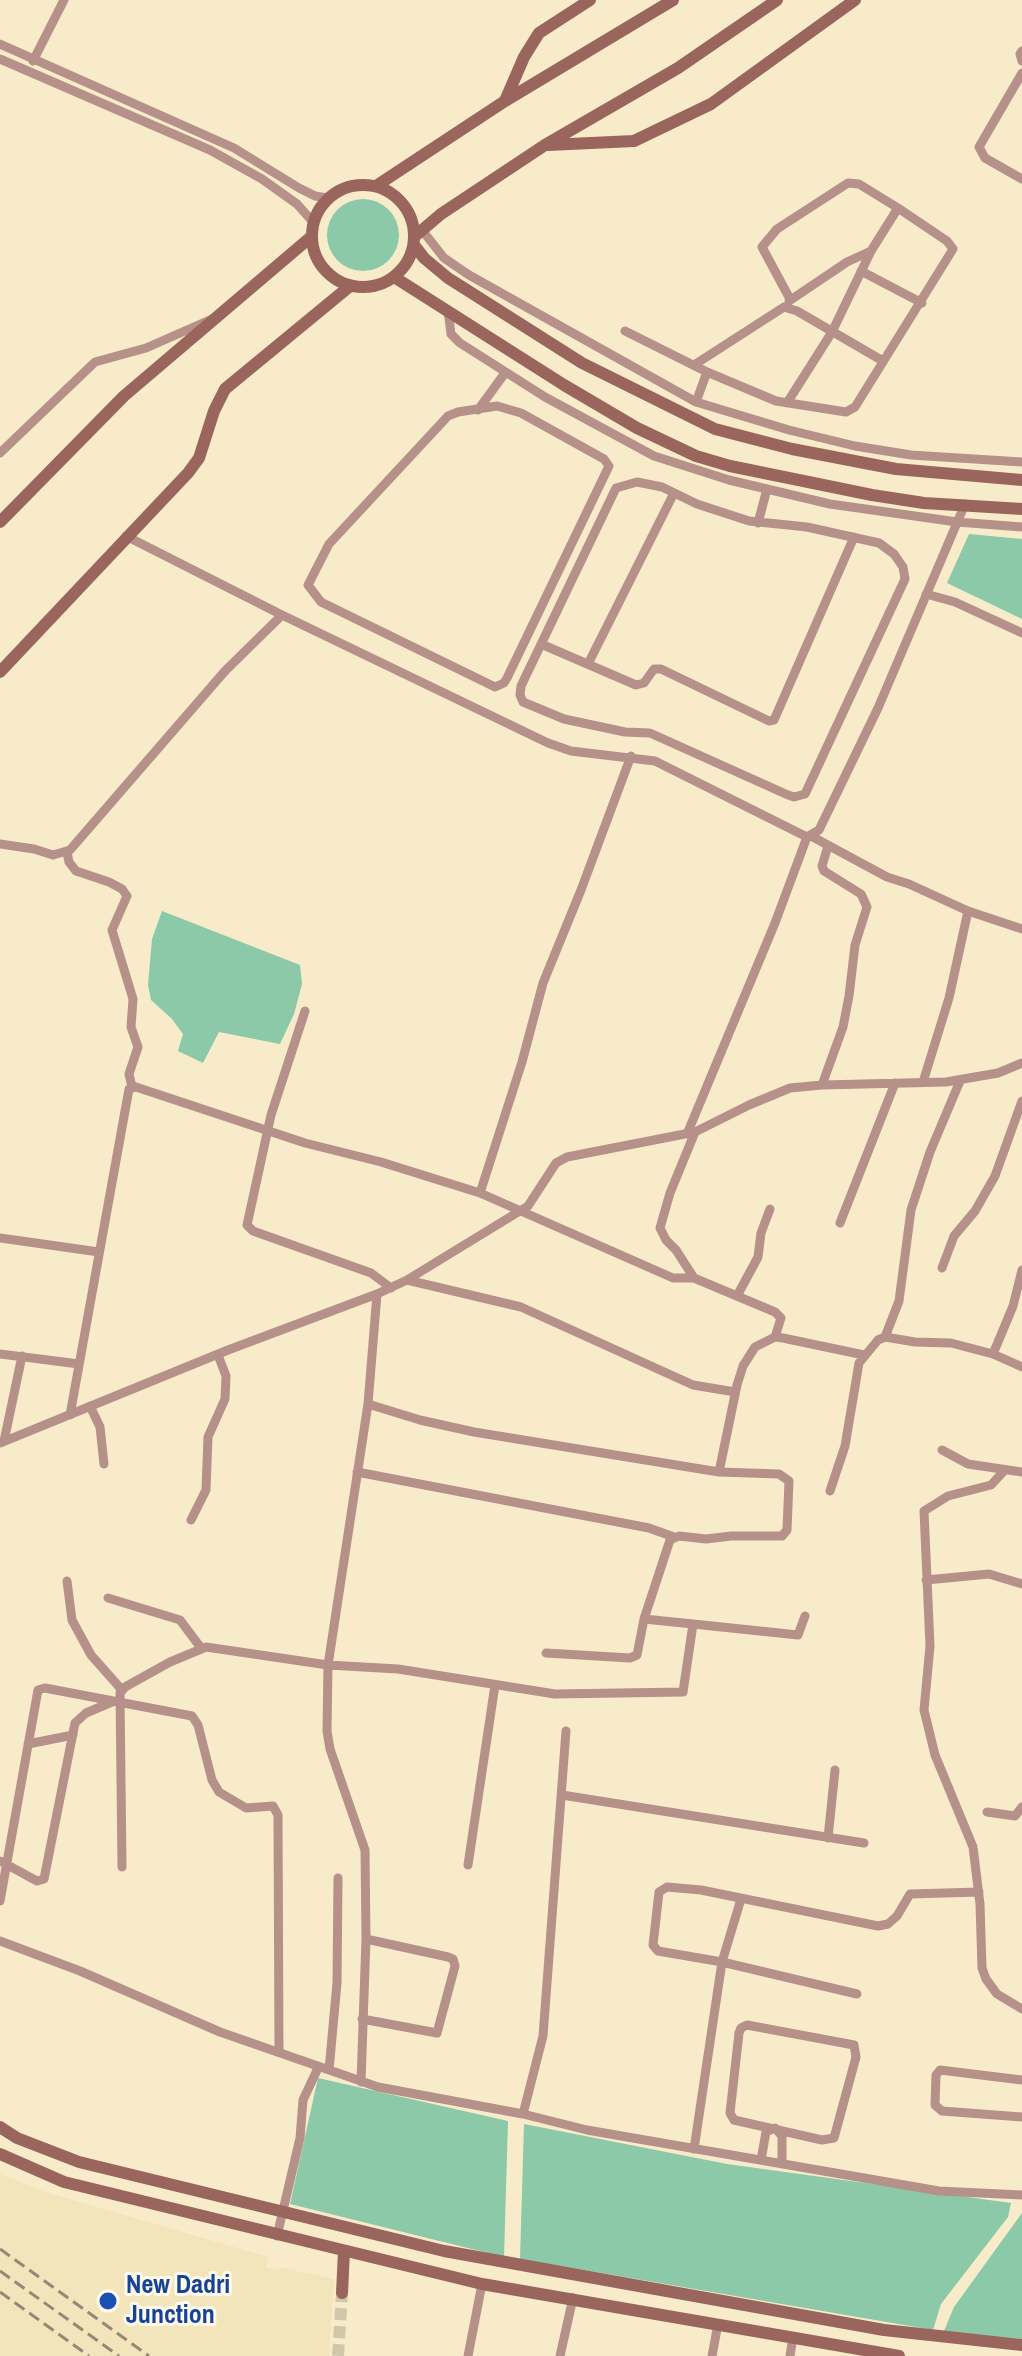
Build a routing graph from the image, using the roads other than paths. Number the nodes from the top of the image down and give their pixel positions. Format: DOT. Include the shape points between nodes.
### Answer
graph roads {
  1 [pos="64,0"];
  2 [pos="590,0"];
  3 [pos="673,0"];
  4 [pos="777,0"];
  5 [pos="855,0"];
  6 [pos="0,44"];
  7 [pos="1022,51"];
  8 [pos="0,59"];
  9 [pos="34,59"];
  10 [pos="1022,61"];
  11 [pos="32,73"];
  12 [pos="1022,73"];
  13 [pos="505,101"];
  14 [pos="545,145"];
  15 [pos="1022,179"];
  16 [pos="376,186"];
  17 [pos="328,198"];
  18 [pos="898,208"];
  19 [pos="313,222"];
  20 [pos="312,236"];
  21 [pos="417,237"];
  22 [pos="871,251"];
  23 [pos="861,271"];
  24 [pos="394,277"];
  25 [pos="350,286"];
  26 [pos="787,303"];
  27 [pos="922,303"];
  28 [pos="448,310"];
  29 [pos="214,318"];
  30 [pos="625,331"];
  31 [pos="832,332"];
  32 [pos="575,336"];
  33 [pos="565,352"];
  34 [pos="883,361"];
  35 [pos="694,365"];
  36 [pos="707,372"];
  37 [pos="505,373"];
  38 [pos="696,402"];
  39 [pos="787,403"];
  40 [pos="478,410"];
  41 [pos="0,453"];
  42 [pos="1022,462"];
  43 [pos="1022,480"];
  44 [pos="767,489"];
  45 [pos="674,493"];
  46 [pos="965,504"];
  47 [pos="1022,509"];
  48 [pos="0,522"];
  49 [pos="957,522"];
  50 [pos="758,523"];
  51 [pos="1022,527"];
  52 [pos="126,536"];
  53 [pos="854,537"];
  54 [pos="926,594"];
  55 [pos="282,615"];
  56 [pos="1022,633"];
  57 [pos="541,644"];
  58 [pos="588,664"];
  59 [pos="0,672"];
  60 [pos="631,756"];
  61 [pos="809,836"];
  62 [pos="0,844"];
  63 [pos="828,846"];
  64 [pos="67,852"];
  65 [pos="968,911"];
  66 [pos="1022,929"];
  67 [pos="305,1011"];
  68 [pos="1022,1063"];
  69 [pos="960,1081"];
  70 [pos="923,1082"];
  71 [pos="895,1083"];
  72 [pos="822,1085"];
  73 [pos="132,1087"];
  74 [pos="1022,1101"];
  75 [pos="269,1129"];
  76 [pos="691,1133"];
  77 [pos="480,1193"];
  78 [pos="770,1209"];
  79 [pos="521,1211"];
  80 [pos="840,1223"];
  81 [pos="0,1238"];
  82 [pos="99,1252"];
  83 [pos="942,1268"];
  84 [pos="1022,1270"];
  85 [pos="694,1278"];
  86 [pos="407,1280"];
  87 [pos="391,1288"];
  88 [pos="377,1294"];
  89 [pos="737,1296"];
  90 [pos="775,1337"];
  91 [pos="885,1337"];
  92 [pos="0,1354"];
  93 [pos="993,1354"];
  94 [pos="218,1355"];
  95 [pos="864,1355"];
  96 [pos="22,1356"];
  97 [pos="79,1364"];
  98 [pos="1022,1367"];
  99 [pos="735,1392"];
  100 [pos="368,1404"];
  101 [pos="90,1406"];
  102 [pos="70,1415"];
  103 [pos="2,1442"];
  104 [pos="942,1450"];
  105 [pos="104,1464"];
  106 [pos="1004,1471"];
  107 [pos="357,1472"];
  108 [pos="719,1472"];
  109 [pos="1022,1472"];
  110 [pos="830,1491"];
  111 [pos="191,1520"];
  112 [pos="674,1537"];
  113 [pos="926,1580"];
  114 [pos="67,1581"];
  115 [pos="1022,1584"];
  116 [pos="108,1598"];
  117 [pos="805,1616"];
  118 [pos="644,1619"];
  119 [pos="693,1624"];
  120 [pos="201,1648"];
  121 [pos="546,1653"];
  122 [pos="328,1665"];
  123 [pos="495,1685"];
  124 [pos="122,1690"];
  125 [pos="116,1702"];
  126 [pos="566,1731"];
  127 [pos="73,1735"];
  128 [pos="28,1744"];
  129 [pos="835,1770"];
  130 [pos="562,1795"];
  131 [pos="1022,1807"];
  132 [pos="987,1812"];
  133 [pos="828,1838"];
  134 [pos="864,1843"];
  135 [pos="3,1863"];
  136 [pos="468,1865"];
  137 [pos="122,1867"];
  138 [pos="338,1878"];
  139 [pos="979,1892"];
  140 [pos="741,1899"];
  141 [pos="0,1901"];
  142 [pos="366,1939"];
  143 [pos="0,1941"];
  144 [pos="722,1962"];
  145 [pos="857,1994"];
  146 [pos="1022,2009"];
  147 [pos="362,2019"];
  148 [pos="279,2052"];
  149 [pos="323,2069"];
  150 [pos="1022,2080"];
  151 [pos="361,2082"];
  152 [pos="523,2114"];
  153 [pos="1022,2117"];
  154 [pos="0,2127"];
  155 [pos="775,2128"];
  156 [pos="694,2149"];
  157 [pos="0,2154"];
  158 [pos="761,2160"];
  159 [pos="782,2164"];
  160 [pos="1022,2195"];
  161 [pos="284,2213"];
  162 [pos="277,2236"];
  163 [pos="344,2251"];
  164 [pos="482,2284"];
  165 [pos="342,2293"];
  166 [pos="573,2298"];
  167 [pos="718,2324"];
  168 [pos="793,2337"];
  169 [pos="1022,2345"];
  170 [pos="468,2356"];
  171 [pos="560,2356"];
  172 [pos="712,2356"];
  173 [pos="790,2356"];
  174 [pos="899,2356"];
  1 -- 9 [label="street"];
  2 -- 13 [label="street" via="539,33"];
  3 -- 13 [label="street"];
  4 -- 14 [label="street" via="678,68"];
  5 -- 14 [label="street" via="711,104 634,141"];
  6 -- 9 [label="street"];
  7 -- 10 [label="street"];
  8 -- 11 [label="street"];
  9 -- 11 [label="street"];
  9 -- 17 [label="street" via="234,148 299,188"];
  11 -- 19 [label="street" via="210,150 262,179"];
  12 -- 15 [label="street" via="979,147 985,158"];
  13 -- 16 [label="street"];
  14 -- 21 [label="street" via="441,214"];
  16 -- 17 [label="street" via="349,187"];
  16 -- 21 [label="street" via="405,206"];
  17 -- 19 [label="street"];
  18 -- 22 [label="street"];
  18 -- 26 [label="street" via="859,184 848,183 772,233 762,250"];
  18 -- 27 [label="street" via="953,249"];
  19 -- 20 [label="street"];
  20 -- 25 [label="street" via="317,260 333,278"];
  20 -- 29 [label="street"];
  21 -- 24 [label="street"];
  21 -- 32 [label="street" via="449,262"];
  21 -- 33 [label="street" via="424,258 448,278"];
  22 -- 23 [label="street"];
  22 -- 26 [label="street"];
  23 -- 27 [label="street"];
  23 -- 31 [label="street"];
  24 -- 25 [label="street" via="367,287"];
  24 -- 28 [label="street"];
  25 -- 52 [label="street" via="225,389 199,458"];
  26 -- 31 [label="street"];
  26 -- 35 [label="street"];
  27 -- 34 [label="street"];
  28 -- 37 [label="street" via="455,339"];
  28 -- 46 [label="street" via="637,428 696,456 872,495"];
  29 -- 41 [label="street" via="146,348 95,362"];
  29 -- 48 [label="street" via="124,396"];
  30 -- 35 [label="street"];
  31 -- 34 [label="street"];
  31 -- 39 [label="street"];
  32 -- 33 [label="street"];
  32 -- 38 [label="street"];
  33 -- 43 [label="street" via="650,398 738,436 896,469"];
  34 -- 39 [label="street" via="850,410 838,413"];
  35 -- 36 [label="street"];
  36 -- 38 [label="street"];
  36 -- 39 [label="street"];
  37 -- 40 [label="street"];
  37 -- 44 [label="street" via="654,456"];
  38 -- 42 [label="street" via="855,446"];
  40 -- 40 [label="street" via="448,416 329,544 308,585 321,602 495,687 507,678 609,466 511,408"];
  44 -- 49 [label="street"];
  44 -- 50 [label="street"];
  45 -- 50 [label="street"];
  45 -- 57 [label="street" via="637,482 616,488"];
  45 -- 58 [label="street"];
  46 -- 47 [label="street"];
  46 -- 49 [label="street"];
  49 -- 51 [label="street"];
  49 -- 54 [label="street"];
  50 -- 53 [label="street"];
  52 -- 55 [label="street"];
  52 -- 59 [label="street"];
  53 -- 57 [label="street" via="890,550 905,579 809,790 799,797 650,733 564,719 528,705 520,695 521,686"];
  53 -- 58 [label="street" via="774,720 661,669 636,685"];
  54 -- 56 [label="street"];
  54 -- 61 [label="street" via="878,708 819,830"];
  55 -- 60 [label="street" via="560,748"];
  55 -- 64 [label="street" via="225,671"];
  57 -- 58 [label="street"];
  60 -- 61 [label="street" via="655,761"];
  60 -- 77 [label="street" via="543,983"];
  61 -- 63 [label="street"];
  61 -- 76 [label="street"];
  62 -- 64 [label="street" via="53,855"];
  63 -- 65 [label="street"];
  63 -- 72 [label="street" via="824,871 861,894 867,907 855,945 843,1027"];
  64 -- 73 [label="street" via="76,871 109,882 127,896 112,930 133,999 131,1027 138,1047 129,1074"];
  65 -- 66 [label="street"];
  65 -- 70 [label="street"];
  67 -- 75 [label="street"];
  68 -- 69 [label="street"];
  69 -- 70 [label="street"];
  69 -- 91 [label="street" via="911,1210 901,1294"];
  70 -- 71 [label="street"];
  71 -- 72 [label="street"];
  71 -- 80 [label="street"];
  72 -- 76 [label="street" via="784,1090"];
  73 -- 75 [label="street"];
  73 -- 82 [label="street"];
  74 -- 83 [label="street" via="995,1176 954,1236"];
  75 -- 77 [label="street"];
  75 -- 87 [label="street" via="247,1221 250,1229 371,1273"];
  76 -- 79 [label="street" via="561,1160"];
  76 -- 85 [label="street" via="660,1228"];
  77 -- 79 [label="street"];
  78 -- 89 [label="street" via="758,1257"];
  79 -- 85 [label="street" via="673,1278"];
  79 -- 86 [label="street"];
  81 -- 82 [label="street"];
  82 -- 97 [label="street"];
  84 -- 93 [label="street"];
  85 -- 89 [label="street"];
  86 -- 87 [label="street"];
  86 -- 99 [label="street" via="521,1307 693,1385"];
  87 -- 88 [label="street"];
  88 -- 94 [label="street"];
  88 -- 100 [label="street"];
  89 -- 90 [label="street" via="779,1315"];
  90 -- 95 [label="street"];
  90 -- 99 [label="street" via="755,1347"];
  91 -- 93 [label="street" via="951,1343"];
  91 -- 95 [label="street"];
  92 -- 96 [label="street"];
  93 -- 98 [label="street"];
  94 -- 101 [label="street"];
  94 -- 111 [label="street" via="226,1376 225,1399 208,1437 206,1490"];
  95 -- 110 [label="street"];
  96 -- 97 [label="street"];
  96 -- 103 [label="street"];
  97 -- 102 [label="street"];
  99 -- 108 [label="street"];
  100 -- 107 [label="street"];
  100 -- 108 [label="street" via="474,1432"];
  101 -- 102 [label="street"];
  101 -- 105 [label="street" via="100,1427"];
  102 -- 103 [label="street"];
  104 -- 106 [label="street" via="968,1464"];
  106 -- 109 [label="street"];
  106 -- 113 [label="street" via="991,1485 926,1508"];
  107 -- 112 [label="street"];
  107 -- 122 [label="street"];
  108 -- 112 [label="street" via="786,1478 786,1534"];
  112 -- 118 [label="street"];
  113 -- 115 [label="street" via="989,1574"];
  113 -- 139 [label="street" via="926,1722 972,1841"];
  114 -- 124 [label="street" via="72,1620 91,1655"];
  116 -- 120 [label="street" via="180,1620"];
  117 -- 119 [label="street" via="798,1635"];
  118 -- 119 [label="street"];
  118 -- 121 [label="street" via="634,1657"];
  119 -- 123 [label="street" via="683,1692 555,1694"];
  120 -- 122 [label="street"];
  120 -- 124 [label="street"];
  122 -- 123 [label="street" via="398,1669"];
  122 -- 142 [label="street" via="330,1749 365,1850"];
  123 -- 136 [label="street"];
  124 -- 125 [label="street"];
  125 -- 127 [label="street" via="81,1716"];
  125 -- 128 [label="street" via="41,1688"];
  125 -- 137 [label="street"];
  125 -- 148 [label="street" via="192,1716 219,1792 246,1808 276,1809"];
  126 -- 130 [label="street"];
  127 -- 128 [label="street"];
  127 -- 135 [label="street" via="44,1879 37,1881"];
  128 -- 135 [label="street"];
  129 -- 133 [label="street"];
  130 -- 133 [label="street"];
  130 -- 152 [label="street" via="543,2036"];
  131 -- 132 [label="street" via="1015,1816"];
  133 -- 134 [label="street"];
  135 -- 141 [label="street"];
  138 -- 149 [label="street" via="337,1983"];
  139 -- 140 [label="street" via="910,1894 897,1916 878,1926"];
  139 -- 146 [label="street" via="986,1979 997,1994"];
  140 -- 144 [label="street"];
  140 -- 144 [label="street" via="679,1887 662,1889 658,1896 655,1948"];
  142 -- 147 [label="street"];
  142 -- 147 [label="street" via="448,1957 455,1966 437,2033"];
  143 -- 148 [label="street"];
  144 -- 145 [label="street"];
  144 -- 156 [label="street"];
  147 -- 151 [label="street"];
  148 -- 149 [label="street"];
  149 -- 151 [label="street"];
  149 -- 161 [label="street" via="303,2100"];
  150 -- 153 [label="street" via="940,2070 935,2105 942,2111"];
  151 -- 152 [label="street"];
  152 -- 156 [label="street"];
  154 -- 161 [label="street" via="79,2162"];
  155 -- 155 [label="street" via="739,2123 730,2113 741,2028 753,2025 854,2045 856,2057 834,2138"];
  155 -- 158 [label="street" via="766,2132"];
  155 -- 159 [label="street" via="782,2136"];
  156 -- 158 [label="street"];
  157 -- 162 [label="street" via="64,2182"];
  158 -- 159 [label="street"];
  159 -- 160 [label="street" via="939,2191"];
  161 -- 162 [label="street"];
  161 -- 169 [label="street" via="471,2256 884,2330"];
  162 -- 163 [label="street"];
  163 -- 164 [label="street"];
  163 -- 165 [label="street"];
  164 -- 166 [label="street"];
  164 -- 170 [label="street"];
  166 -- 167 [label="street"];
  166 -- 171 [label="street"];
  167 -- 168 [label="street"];
  167 -- 172 [label="street"];
  168 -- 173 [label="street"];
  168 -- 174 [label="street"];
}
